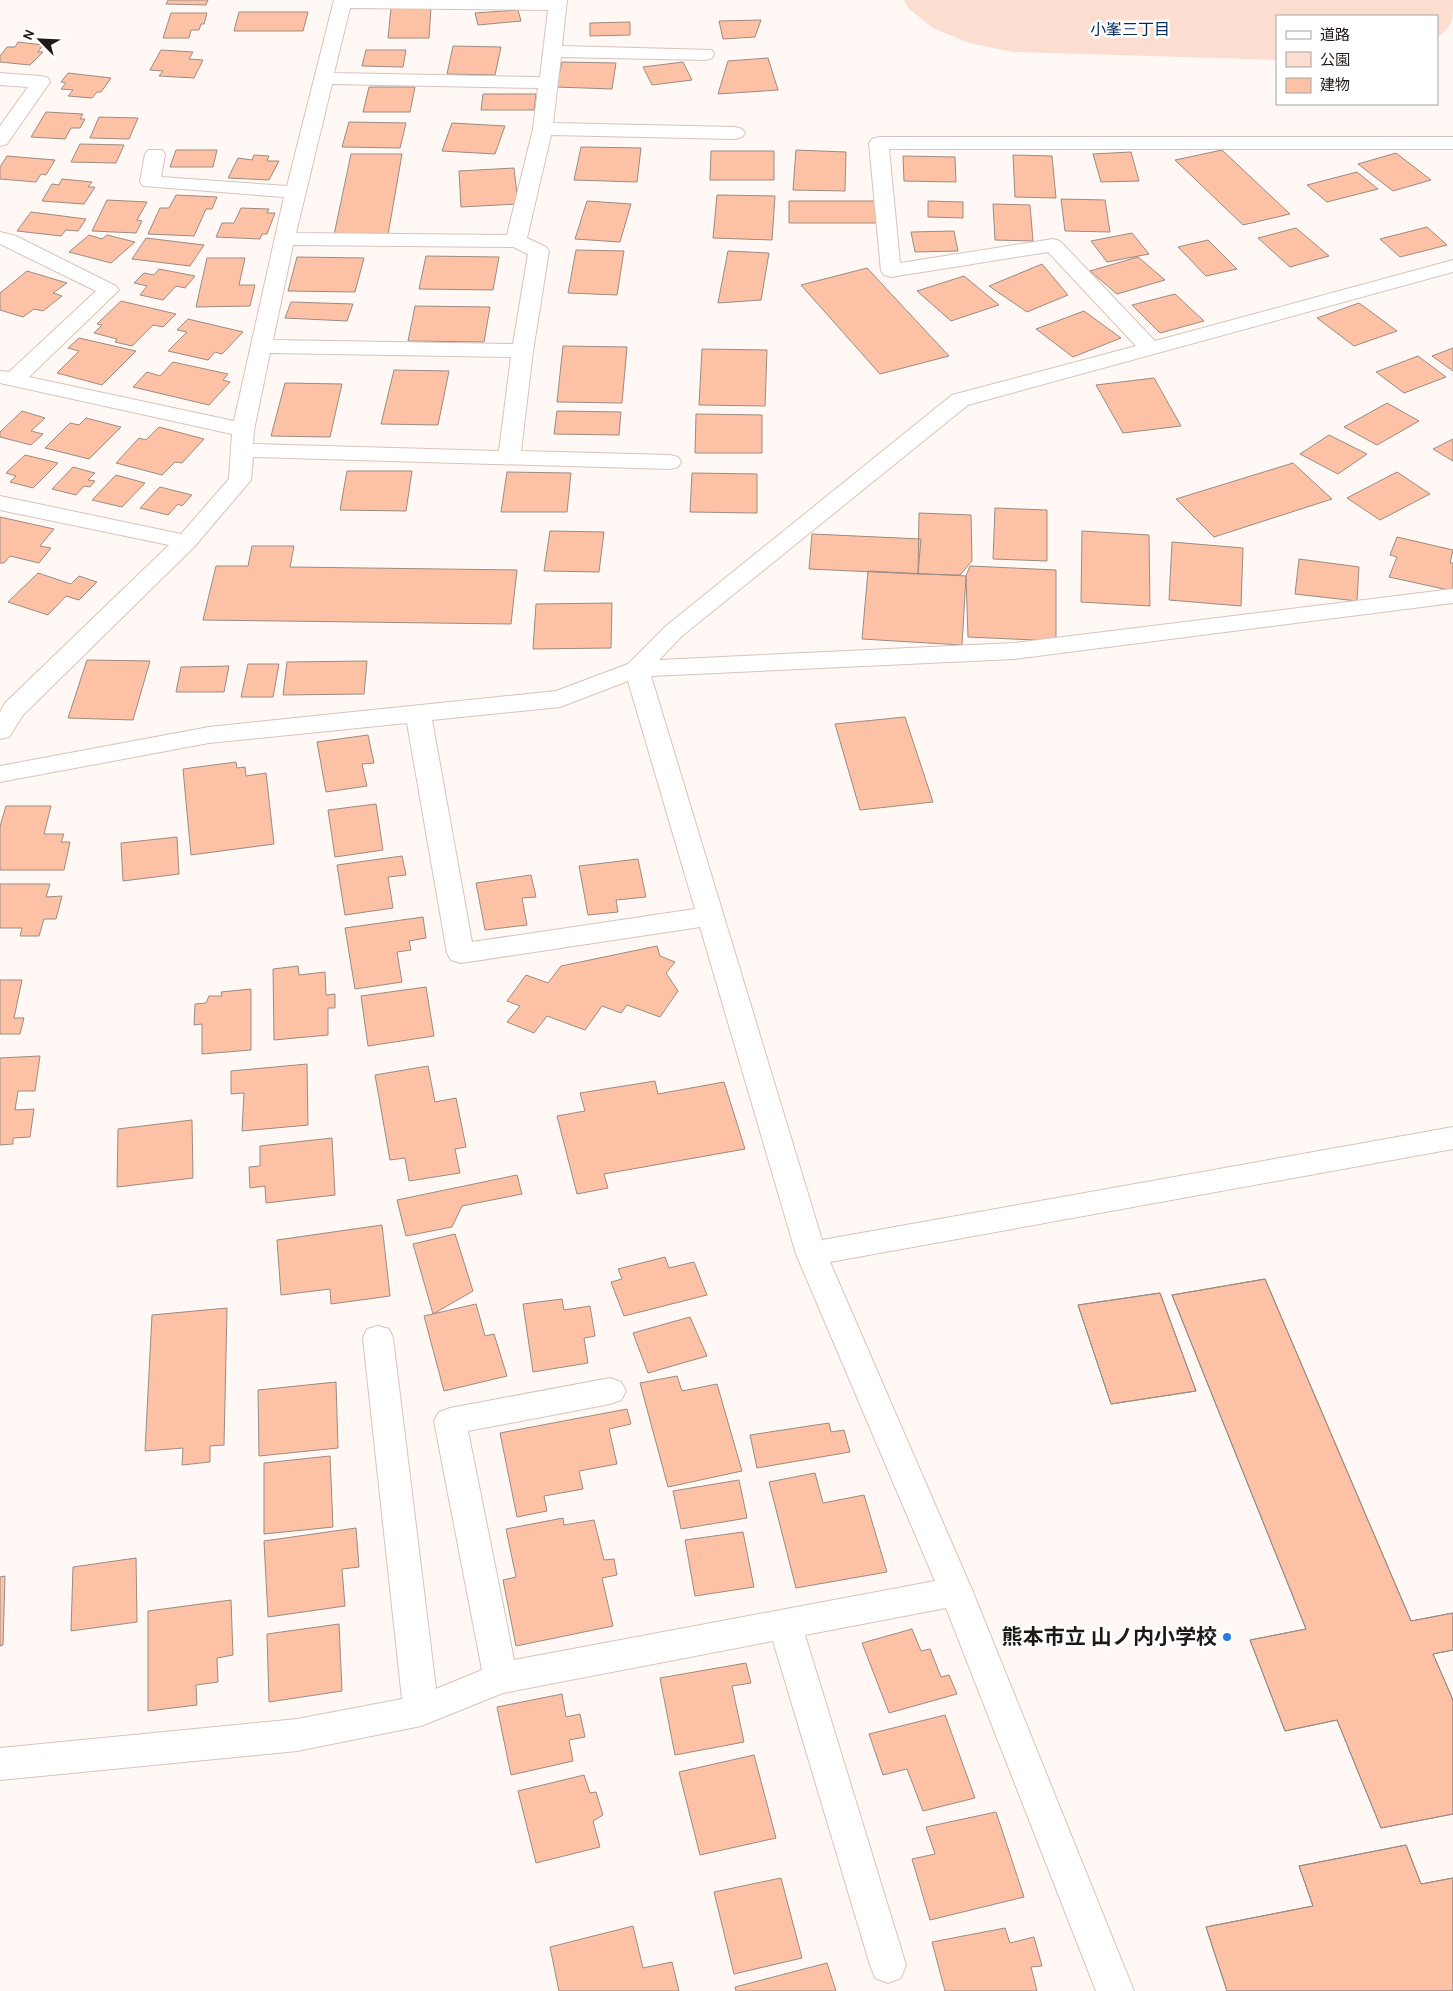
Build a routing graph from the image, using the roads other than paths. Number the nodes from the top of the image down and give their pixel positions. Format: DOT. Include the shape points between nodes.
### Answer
graph roads {
  1 [pos="343,2"];
  2 [pos="558,2"];
  3 [pos="552,51"];
  4 [pos="705,54"];
  5 [pos="324,78"];
  6 [pos="0,79"];
  7 [pos="548,83"];
  8 [pos="543,128"];
  9 [pos="735,133"];
  10 [pos="0,140"];
  11 [pos="1453,143"];
  12 [pos="155,154"];
  13 [pos="295,192"];
  14 [pos="0,238"];
  15 [pos="284,239"];
  16 [pos="516,241"];
  17 [pos="1453,266"];
  18 [pos="261,346"];
  19 [pos="1150,348"];
  20 [pos="522,351"];
  21 [pos="7,378"];
  22 [pos="242,440"];
  23 [pos="509,458"];
  24 [pos="670,462"];
  25 [pos="0,504"];
  26 [pos="186,542"];
  27 [pos="1453,596"];
  28 [pos="638,669"];
  29 [pos="418,714"];
  30 [pos="0,731"];
  31 [pos="0,774"];
  32 [pos="711,916"];
  33 [pos="1453,1138"];
  34 [pos="811,1254"];
  35 [pos="378,1338"];
  36 [pos="610,1392"];
  37 [pos="956,1592"];
  38 [pos="785,1624"];
  39 [pos="501,1678"];
  40 [pos="421,1712"];
  41 [pos="0,1764"];
  42 [pos="888,1965"];
  43 [pos="1115,1991"];
  1 -- 2 [label="street"];
  1 -- 5 [label="street"];
  2 -- 3 [label="street"];
  3 -- 4 [label="street"];
  3 -- 7 [label="street"];
  5 -- 7 [label="street"];
  5 -- 13 [label="street"];
  6 -- 10 [label="street" via="41,82"];
  7 -- 8 [label="street"];
  8 -- 9 [label="street"];
  8 -- 16 [label="street"];
  11 -- 19 [label="street" via="879,143 891,271 1053,244"];
  12 -- 13 [label="street" via="150,182"];
  13 -- 15 [label="street"];
  14 -- 21 [label="street" via="109,290"];
  15 -- 16 [label="street"];
  15 -- 18 [label="street"];
  16 -- 20 [label="street" via="539,251"];
  17 -- 19 [label="street"];
  18 -- 20 [label="street"];
  18 -- 22 [label="street"];
  19 -- 28 [label="street" via="960,400 674,631"];
  20 -- 23 [label="street"];
  21 -- 22 [label="street"];
  22 -- 23 [label="street"];
  22 -- 26 [label="street" via="240,480"];
  23 -- 24 [label="street"];
  25 -- 26 [label="street"];
  26 -- 30 [label="street" via="14,709"];
  27 -- 28 [label="street" via="1014,651"];
  28 -- 29 [label="street" via="560,699"];
  28 -- 32 [label="street"];
  29 -- 31 [label="street" via="209,735"];
  29 -- 32 [label="street" via="461,953"];
  32 -- 34 [label="street"];
  33 -- 34 [label="street"];
  34 -- 37 [label="street"];
  35 -- 40 [label="street"];
  36 -- 39 [label="street" via="450,1421"];
  37 -- 38 [label="street"];
  37 -- 43 [label="street"];
  38 -- 39 [label="street"];
  38 -- 42 [label="street"];
  39 -- 40 [label="street"];
  40 -- 41 [label="street" via="297,1734"];
}
